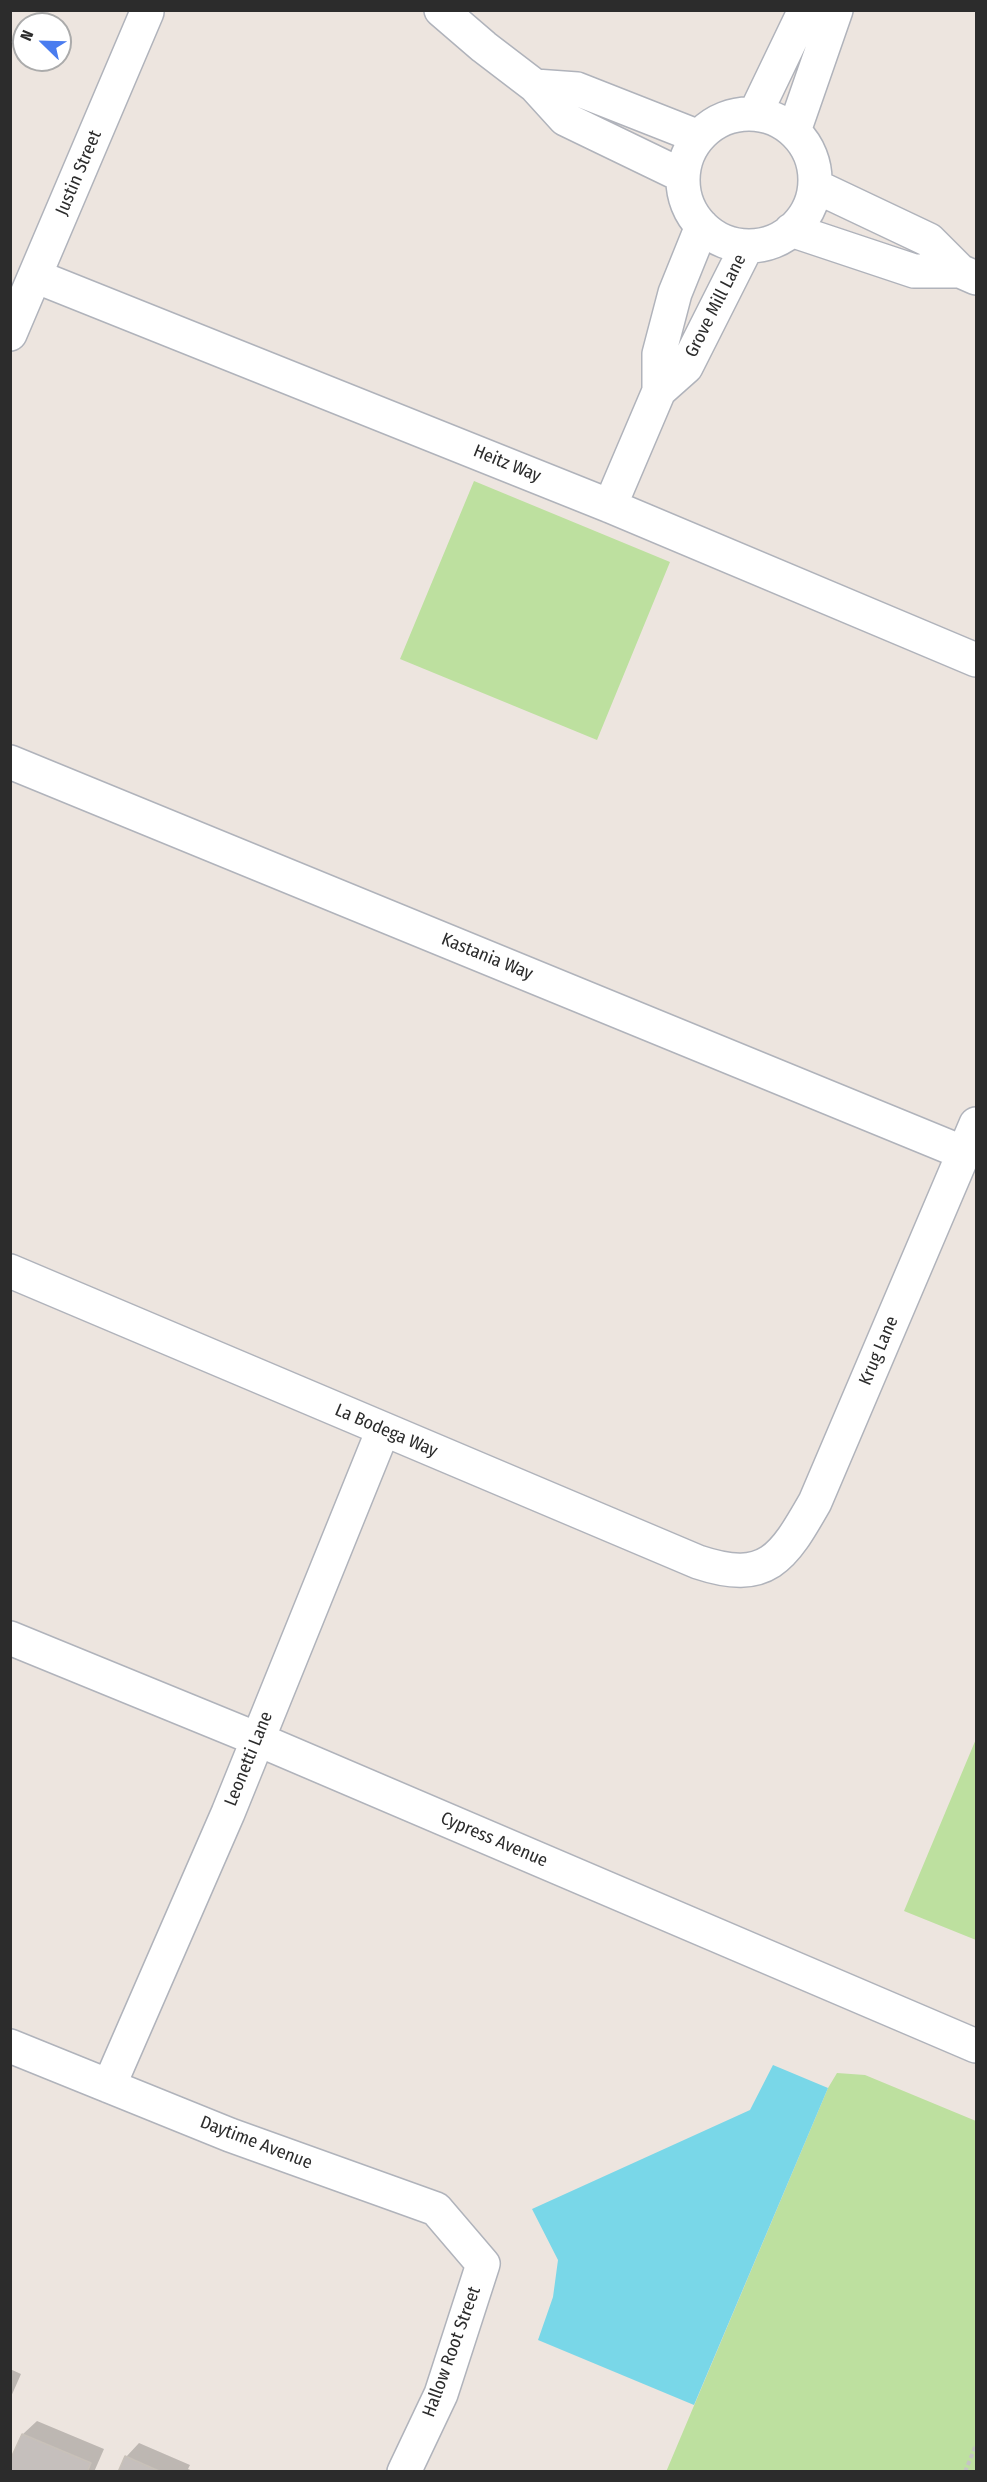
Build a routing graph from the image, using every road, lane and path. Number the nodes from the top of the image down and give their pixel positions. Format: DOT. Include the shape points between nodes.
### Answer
graph roads {
  1 [pos="441,10"];
  2 [pos="805,10"];
  3 [pos="836,10"];
  4 [pos="147,12"];
  5 [pos="535,86"];
  6 [pos="755,114"];
  7 [pos="794,131"];
  8 [pos="699,137"];
  9 [pos="683,176"];
  10 [pos="814,186"];
  11 [pos="702,226"];
  12 [pos="791,230"];
  13 [pos="747,246"];
  14 [pos="968,274"];
  15 [pos="35,276"];
  16 [pos="10,334"];
  17 [pos="659,391"];
  18 [pos="610,506"];
  19 [pos="976,660"];
  20 [pos="10,762"];
  21 [pos="976,1124"];
  22 [pos="964,1153"];
  23 [pos="10,1271"];
  24 [pos="382,1430"];
  25 [pos="765,1566"];
  26 [pos="10,1638"];
  27 [pos="256,1738"];
  28 [pos="10,2046"];
  29 [pos="976,2046"];
  30 [pos="109,2086"];
  31 [pos="483,2264"];
  32 [pos="976,2445"];
  33 [pos="404,2472"];
  34 [pos="965,2472"];
  1 -- 5 [label="street"];
  2 -- 6 [label="street"];
  3 -- 7 [label="street"];
  4 -- 15 [label="street, Justin Street"];
  5 -- 8 [label="street" via="577,89"];
  5 -- 9 [label="street" via="565,119"];
  6 -- 7 [label="street"];
  6 -- 8 [label="street" via="724,119"];
  7 -- 10 [label="street" via="808,150"];
  8 -- 9 [label="street"];
  9 -- 11 [label="street" via="685,198"];
  10 -- 12 [label="street" via="807,210"];
  10 -- 14 [label="street" via="928,240"];
  11 -- 13 [label="street" via="722,240"];
  11 -- 17 [label="street, Grove Mill Lane" via="675,293 659,354"];
  12 -- 13 [label="street" via="770,242"];
  12 -- 14 [label="street" via="914,270"];
  13 -- 17 [label="street, Grove Mill Lane" via="686,366"];
  15 -- 16 [label="street, Justin Street"];
  15 -- 18 [label="street, Heitz Way"];
  17 -- 18 [label="street, Grove Mill Lane"];
  18 -- 19 [label="street, Heitz Way"];
  20 -- 22 [label="street, Kastania Way"];
  21 -- 22 [label="street, Krug Lane"];
  22 -- 25 [label="street, Krug Lane" via="814,1502 783,1552"];
  23 -- 24 [label="street, La Bodega Way"];
  24 -- 25 [label="street, La Bodega Way" via="698,1562 738,1571"];
  24 -- 27 [label="street, Leonetti Lane"];
  26 -- 27 [label="street, Cypress Avenue"];
  27 -- 29 [label="street, Cypress Avenue"];
  27 -- 30 [label="street, Leonetti Lane" via="228,1813"];
  28 -- 30 [label="street, Daytime Avenue"];
  30 -- 31 [label="street, Daytime Avenue" via="230,2135 436,2209"];
  31 -- 33 [label="street, Hallow Root Street" via="441,2394"];
  32 -- 34 [label="path"];
}
